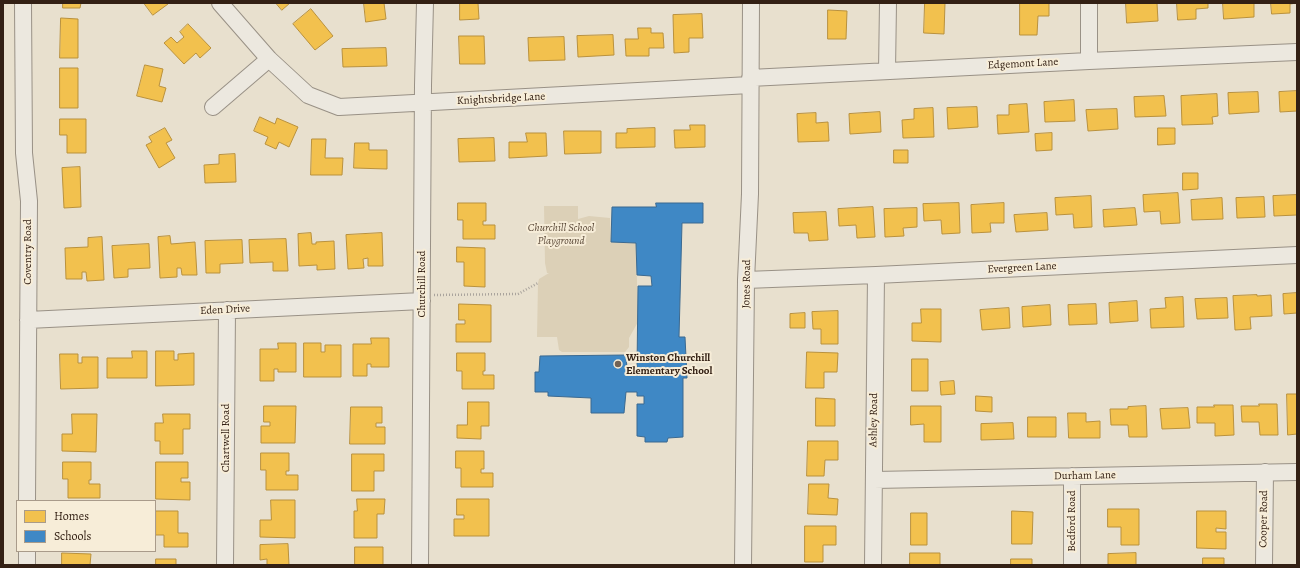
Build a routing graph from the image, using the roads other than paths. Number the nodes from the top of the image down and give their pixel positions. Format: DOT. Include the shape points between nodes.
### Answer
graph roads {
  1 [pos="23,3"];
  2 [pos="220,3"];
  3 [pos="425,3"];
  4 [pos="751,3"];
  5 [pos="888,3"];
  6 [pos="1089,3"];
  7 [pos="1297,52"];
  8 [pos="269,59"];
  9 [pos="1089,61"];
  10 [pos="887,71"];
  11 [pos="750,82"];
  12 [pos="423,103"];
  13 [pos="213,107"];
  14 [pos="1297,255"];
  15 [pos="876,276"];
  16 [pos="746,280"];
  17 [pos="422,298"];
  18 [pos="227,310"];
  19 [pos="28,320"];
  20 [pos="1265,472"];
  21 [pos="1297,472"];
  22 [pos="1072,476"];
  23 [pos="874,480"];
  24 [pos="27,500"];
  25 [pos="27,552"];
  26 [pos="27,565"];
  27 [pos="225,565"];
  28 [pos="420,565"];
  29 [pos="743,565"];
  30 [pos="873,565"];
  31 [pos="1072,565"];
  32 [pos="1264,565"];
  1 -- 19 [label="street, Coventry Road" via="24,153 29,202"];
  2 -- 8 [label="street, Knightsbridge Lane"];
  3 -- 12 [label="street, Churchill Road"];
  4 -- 11 [label="street, Jones Road"];
  5 -- 10 [label="street"];
  6 -- 9 [label="street"];
  7 -- 9 [label="street, Edgemont Lane"];
  8 -- 12 [label="street, Knightsbridge Lane" via="308,95 339,107"];
  8 -- 13 [label="street"];
  9 -- 10 [label="street, Edgemont Lane"];
  10 -- 11 [label="street, Edgemont Lane"];
  11 -- 12 [label="street, Knightsbridge Lane"];
  11 -- 16 [label="street, Jones Road" via="750,194"];
  12 -- 17 [label="street, Churchill Road"];
  14 -- 15 [label="street, Evergreen Lane"];
  15 -- 16 [label="street, Evergreen Lane"];
  15 -- 23 [label="street, Ashley Road"];
  16 -- 29 [label="street, Jones Road"];
  17 -- 18 [label="street, Eden Drive"];
  17 -- 28 [label="street, Churchill Road"];
  18 -- 19 [label="street, Eden Drive"];
  18 -- 27 [label="street, Chartwell Road"];
  19 -- 24 [label="street, Coventry Road"];
  20 -- 21 [label="street, Durham Lane"];
  20 -- 22 [label="street, Durham Lane"];
  20 -- 32 [label="street, Cooper Road"];
  22 -- 23 [label="street, Durham Lane"];
  22 -- 31 [label="street, Bedford Road"];
  23 -- 30 [label="street, Ashley Road"];
  25 -- 26 [label="street"];
}
